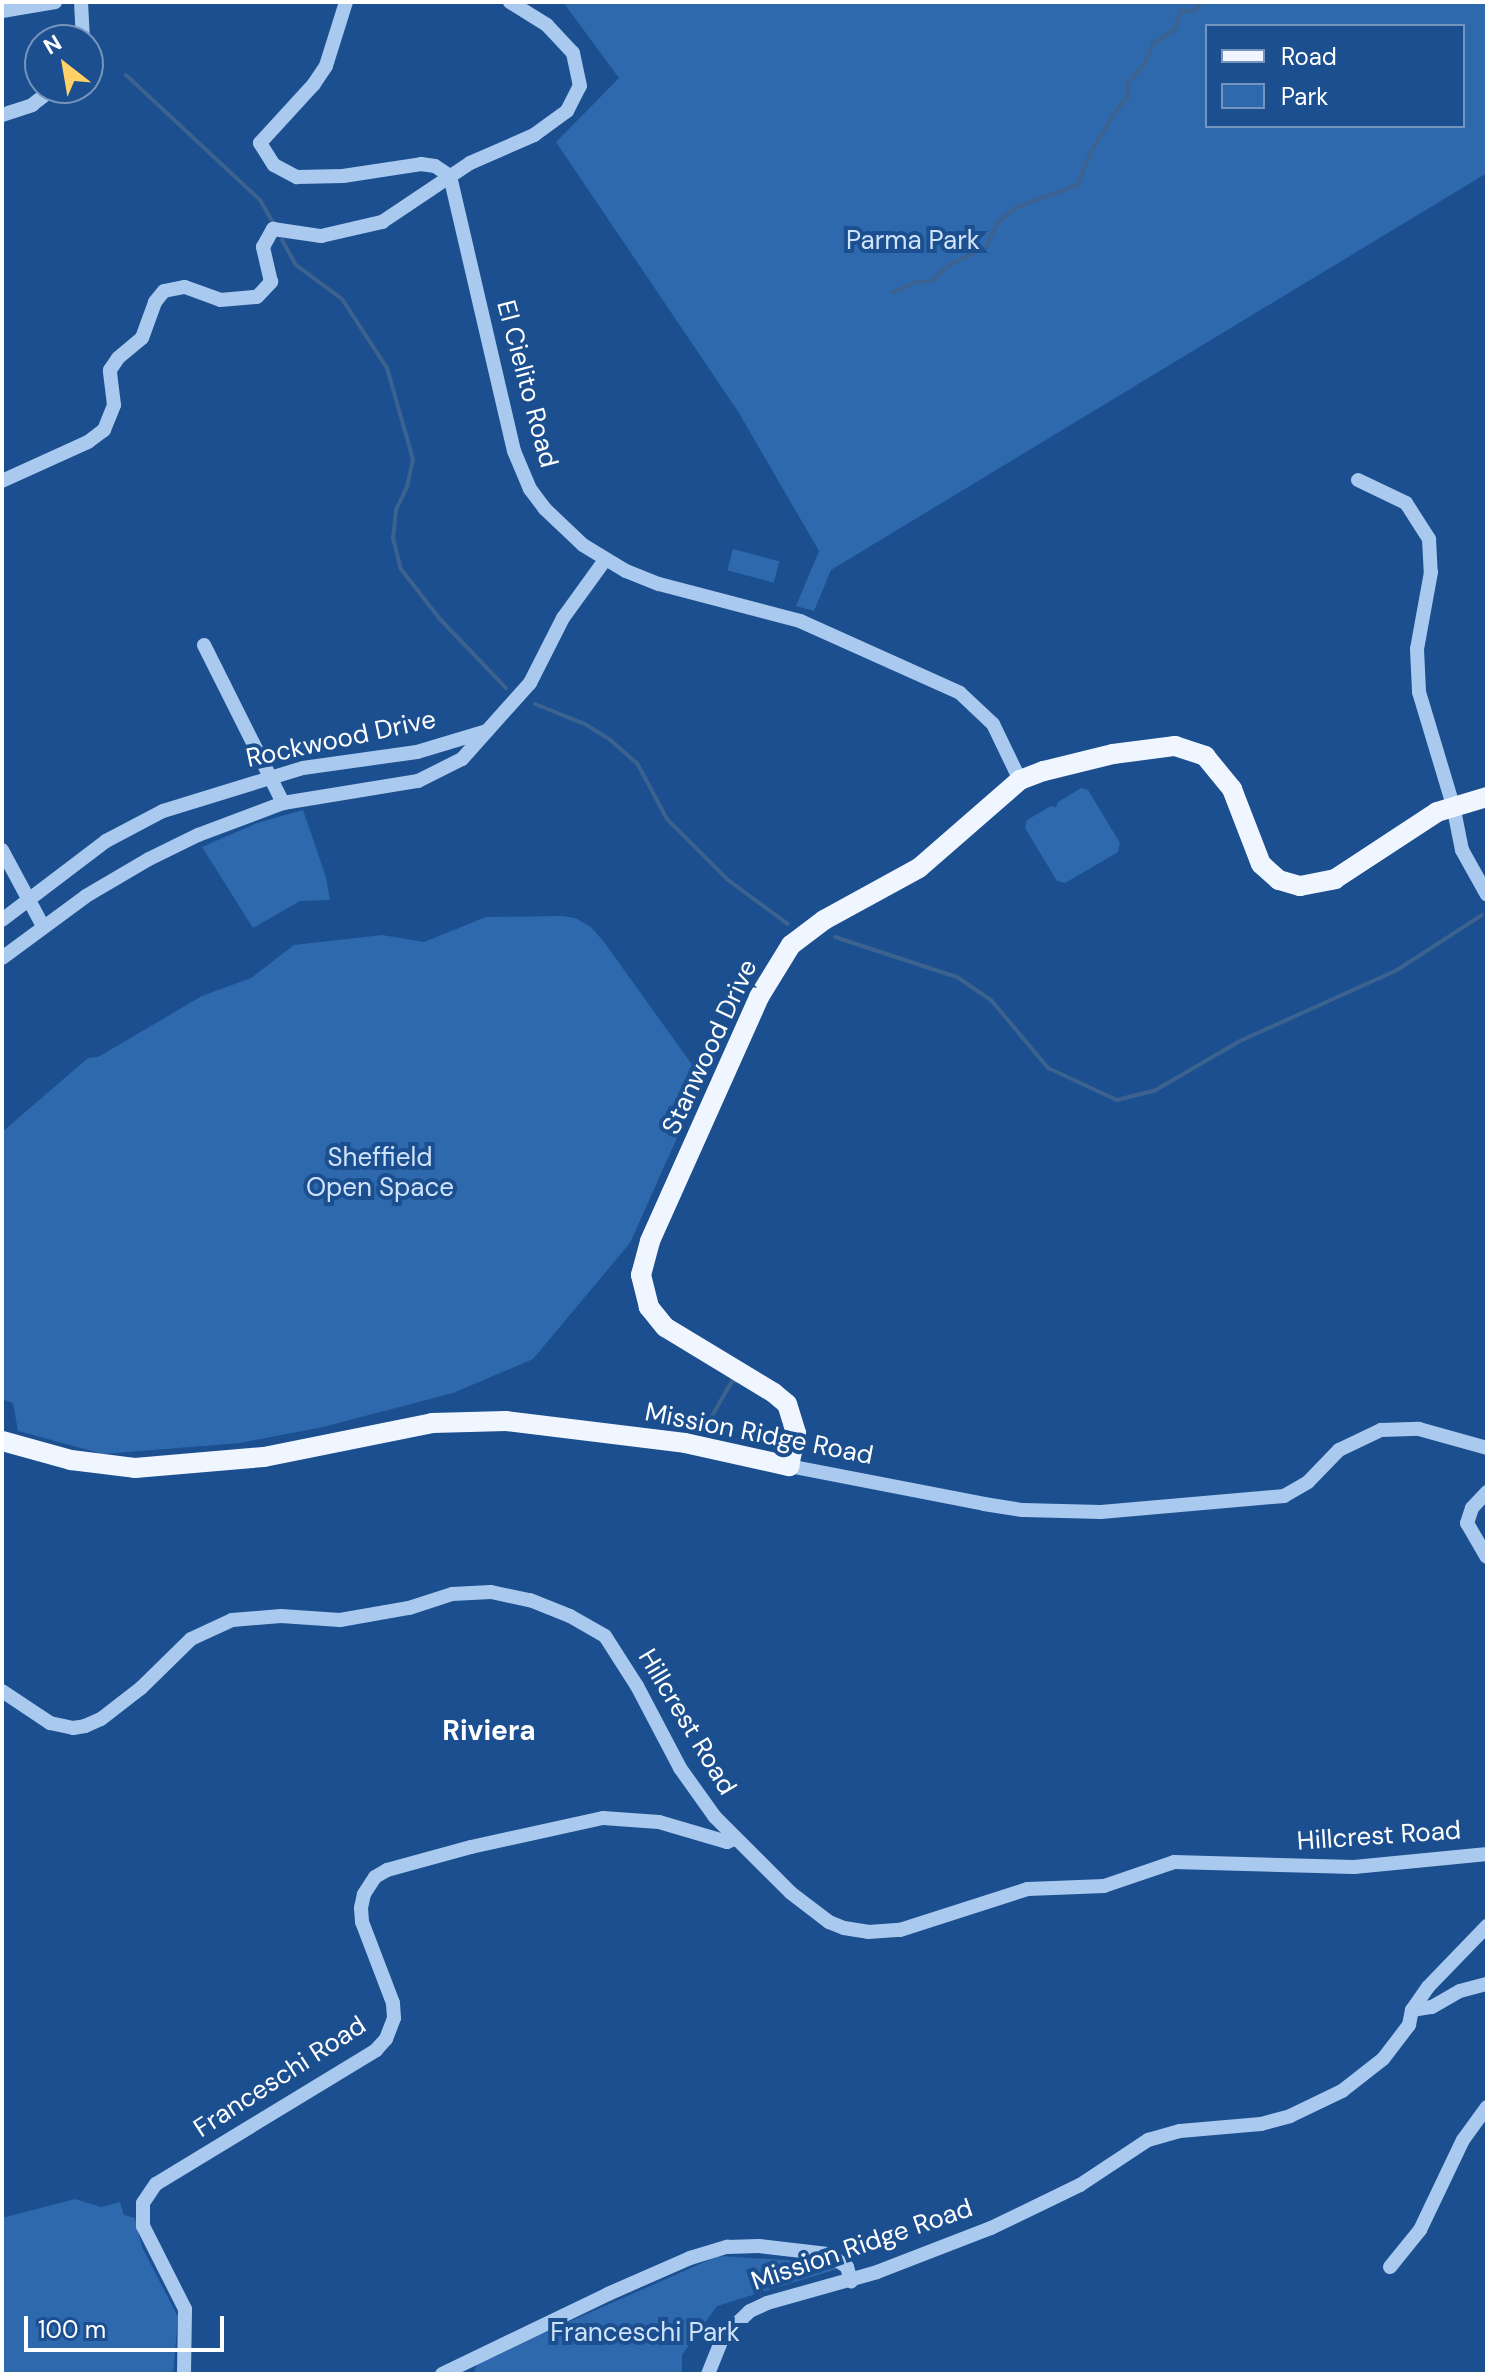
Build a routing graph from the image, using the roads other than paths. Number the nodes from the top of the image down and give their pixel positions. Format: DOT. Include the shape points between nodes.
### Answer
graph roads {
  1 [pos="55,2"];
  2 [pos="81,2"];
  3 [pos="346,2"];
  4 [pos="510,2"];
  5 [pos="2,11"];
  6 [pos="82,24"];
  7 [pos="33,104"];
  8 [pos="2,115"];
  9 [pos="450,176"];
  10 [pos="1358,480"];
  11 [pos="2,481"];
  12 [pos="605,560"];
  13 [pos="204,645"];
  14 [pos="487,731"];
  15 [pos="271,777"];
  16 [pos="1020,780"];
  17 [pos="1487,797"];
  18 [pos="283,803"];
  19 [pos="1453,805"];
  20 [pos="2,850"];
  21 [pos="1487,895"];
  22 [pos="28,900"];
  23 [pos="2,920"];
  24 [pos="43,926"];
  25 [pos="2,958"];
  26 [pos="2,1441"];
  27 [pos="1487,1448"];
  28 [pos="789,1466"];
  29 [pos="1487,1492"];
  30 [pos="1487,1557"];
  31 [pos="2,1691"];
  32 [pos="735,1839"];
  33 [pos="1487,1854"];
  34 [pos="1487,1926"];
  35 [pos="1487,1984"];
  36 [pos="1412,2010"];
  37 [pos="1487,2107"];
  38 [pos="1390,2267"];
  39 [pos="851,2281"];
  40 [pos="184,2374"];
  41 [pos="442,2374"];
  42 [pos="708,2374"];
  1 -- 5 [label="street"];
  2 -- 6 [label="street"];
  3 -- 9 [label="street" via="326,66 260,143 274,165 297,177 421,164"];
  4 -- 9 [label="street" via="547,25 569,47 579,69 578,94 548,126"];
  7 -- 8 [label="street"];
  9 -- 11 [label="street" via="376,224 321,236 273,229 263,247 271,282 257,297 220,300 185,287 164,291 142,338 110,370 114,405 104,430"];
  9 -- 12 [label="street, El Cielito Road" via="519,464 545,509"];
  10 -- 19 [label="street" via="1406,503 1429,539 1431,572 1416,663 1426,723"];
  12 -- 14 [label="street, Rockwood Drive" via="563,618 530,683"];
  12 -- 16 [label="street, El Cielito Road" via="659,584 800,621 945,685 980,708 993,724"];
  13 -- 15 [label="street"];
  14 -- 15 [label="street, Rockwood Drive" via="417,752 327,763"];
  14 -- 18 [label="street, Rockwood Drive" via="462,759 429,777"];
  15 -- 18 [label="street"];
  15 -- 22 [label="street, Rockwood Drive" via="135,824"];
  16 -- 19 [label="main road, Stanwood Drive" via="1146,748 1193,750 1227,779 1261,864 1279,880 1300,886 1335,879"];
  16 -- 28 [label="main road, Stanwood Drive" via="930,860 816,924 784,953 759,997 646,1252 642,1289 660,1322 787,1404 796,1433"];
  17 -- 19 [label="main road, Stanwood Drive"];
  18 -- 24 [label="street, Rockwood Drive" via="149,859"];
  19 -- 21 [label="street" via="1466,860"];
  20 -- 22 [label="street"];
  22 -- 23 [label="street, Rockwood Drive"];
  22 -- 24 [label="street"];
  24 -- 25 [label="street, Rockwood Drive"];
  26 -- 28 [label="main road, Mission Ridge Road" via="71,1460 135,1468 264,1457 432,1423 506,1421 685,1443"];
  27 -- 28 [label="street, Mission Ridge Road" via="1419,1429 1381,1430 1339,1450 1308,1482 1284,1496 1101,1512 995,1506"];
  29 -- 30 [label="street" via="1467,1523"];
  31 -- 32 [label="street, Hillcrest Road" via="50,1723 85,1726 141,1688 191,1639 232,1620 340,1620 452,1594 507,1594 570,1616 605,1636 680,1768"];
  32 -- 33 [label="street, Hillcrest Road" via="829,1922 868,1932 900,1930 1028,1889 1104,1886 1174,1862 1340,1867"];
  32 -- 40 [label="street, Franceschi Road" via="727,1842 659,1822 603,1818 471,1847 375,1877 361,1908 393,2003 386,2039 156,2184 143,2203 143,2226 185,2309"];
  34 -- 36 [label="street, Mission Ridge Road"];
  35 -- 36 [label="street"];
  36 -- 39 [label="street, Mission Ridge Road" via="1409,2025 1383,2059 1317,2105 1261,2124 1180,2131 1148,2140 1038,2207"];
  37 -- 38 [label="street" via="1463,2140 1420,2230"];
  39 -- 41 [label="street" via="847,2267 828,2254 759,2246 718,2249 608,2294"];
  39 -- 42 [label="street, Mission Ridge Road" via="750,2311 723,2337"];
}
